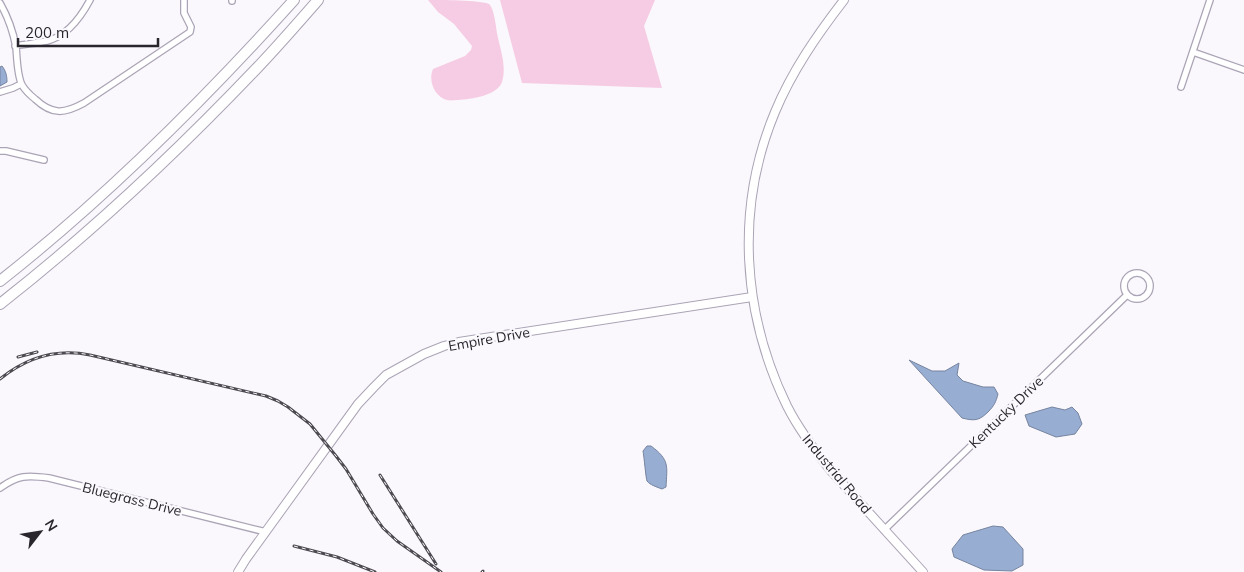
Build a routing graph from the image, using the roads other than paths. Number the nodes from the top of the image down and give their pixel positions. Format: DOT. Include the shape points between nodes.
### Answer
graph roads {
  1 [pos="90,0"];
  2 [pos="184,0"];
  3 [pos="294,0"];
  4 [pos="318,0"];
  5 [pos="844,0"];
  6 [pos="1210,0"];
  7 [pos="0,3"];
  8 [pos="16,46"];
  9 [pos="1192,52"];
  10 [pos="1244,70"];
  11 [pos="21,84"];
  12 [pos="1181,88"];
  13 [pos="0,92"];
  14 [pos="0,151"];
  15 [pos="44,160"];
  16 [pos="0,282"];
  17 [pos="1127,295"];
  18 [pos="752,297"];
  19 [pos="0,304"];
  20 [pos="0,488"];
  21 [pos="884,530"];
  22 [pos="266,532"];
  23 [pos="238,572"];
  24 [pos="923,572"];
  1 -- 8 [label="street" via="66,32 49,40"];
  2 -- 11 [label="street" via="190,32 71,110 61,112 47,108"];
  3 -- 16 [label="highway" via="182,119 119,179"];
  4 -- 19 [label="highway" via="195,132 78,240"];
  5 -- 18 [label="main road, Industrial Road" via="791,77 765,139 754,182 748,230"];
  6 -- 9 [label="street"];
  7 -- 8 [label="street"];
  8 -- 11 [label="street"];
  9 -- 10 [label="street"];
  9 -- 12 [label="street"];
  11 -- 13 [label="street"];
  14 -- 15 [label="street"];
  17 -- 17 [label="street" via="1135,299 1147,295 1150,283 1145,276 1137,273 1128,276 1124,285"];
  17 -- 21 [label="street, Kentucky Drive"];
  18 -- 21 [label="main road, Industrial Road" via="762,340 796,423 832,472"];
  18 -- 22 [label="main road, Empire Drive" via="471,340 424,354 386,375 358,404"];
  20 -- 22 [label="street, Bluegrass Drive" via="32,475"];
  21 -- 24 [label="main road, Industrial Road"];
  22 -- 23 [label="main road, Empire Drive"];
}
